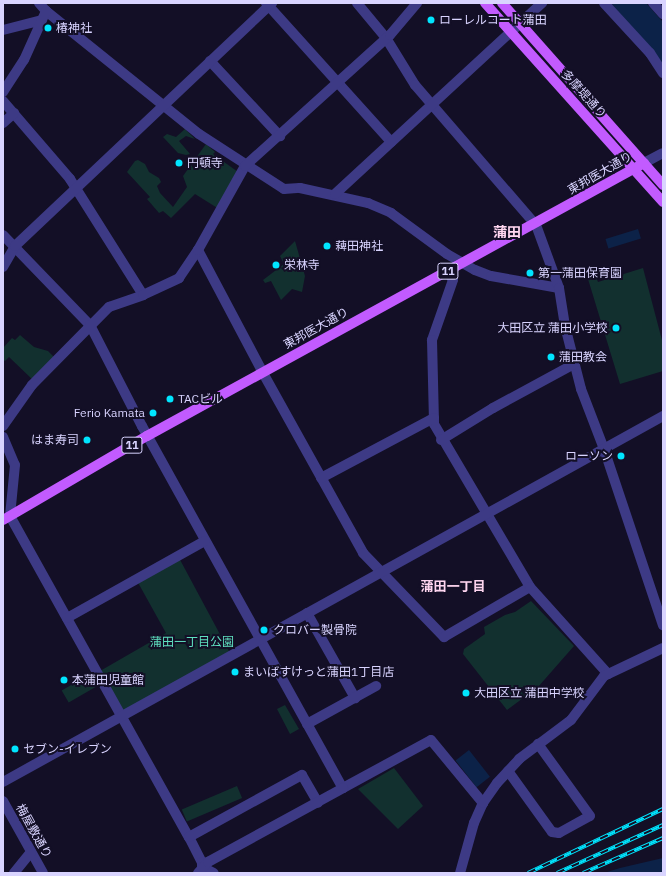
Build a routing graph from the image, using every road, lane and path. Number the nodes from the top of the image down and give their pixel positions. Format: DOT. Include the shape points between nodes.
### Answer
graph roads {
  1 [pos="357,3"];
  2 [pos="417,3"];
  3 [pos="485,3"];
  4 [pos="502,3"];
  5 [pos="542,3"];
  6 [pos="604,3"];
  7 [pos="653,3"];
  8 [pos="269,4"];
  9 [pos="42,8"];
  10 [pos="663,14"];
  11 [pos="520,24"];
  12 [pos="3,30"];
  13 [pos="512,33"];
  14 [pos="386,38"];
  15 [pos="210,61"];
  16 [pos="663,73"];
  17 [pos="338,83"];
  18 [pos="3,92"];
  19 [pos="3,101"];
  20 [pos="162,104"];
  21 [pos="432,105"];
  22 [pos="14,113"];
  23 [pos="3,123"];
  24 [pos="280,136"];
  25 [pos="391,142"];
  26 [pos="663,153"];
  27 [pos="644,163"];
  28 [pos="245,166"];
  29 [pos="634,169"];
  30 [pos="663,185"];
  31 [pos="76,189"];
  32 [pos="335,194"];
  33 [pos="663,202"];
  34 [pos="536,225"];
  35 [pos="3,235"];
  36 [pos="15,246"];
  37 [pos="198,250"];
  38 [pos="464,263"];
  39 [pos="3,267"];
  40 [pos="448,271"];
  41 [pos="558,288"];
  42 [pos="143,295"];
  43 [pos="90,325"];
  44 [pos="574,364"];
  45 [pos="263,373"];
  46 [pos="663,416"];
  47 [pos="434,418"];
  48 [pos="3,426"];
  49 [pos="147,436"];
  50 [pos="3,437"];
  51 [pos="441,440"];
  52 [pos="604,448"];
  53 [pos="321,478"];
  54 [pos="487,513"];
  55 [pos="6,518"];
  56 [pos="205,541"];
  57 [pos="381,572"];
  58 [pos="530,587"];
  59 [pos="308,613"];
  60 [pos="67,618"];
  61 [pos="663,625"];
  62 [pos="260,640"];
  63 [pos="663,648"];
  64 [pos="608,674"];
  65 [pos="376,686"];
  66 [pos="354,698"];
  67 [pos="121,717"];
  68 [pos="307,724"];
  69 [pos="538,744"];
  70 [pos="508,771"];
  71 [pos="3,782"];
  72 [pos="343,788"];
  73 [pos="3,801"];
  74 [pos="318,803"];
  75 [pos="482,803"];
  76 [pos="188,838"];
  77 [pos="31,852"];
  78 [pos="200,870"];
  79 [pos="460,871"];
  80 [pos="14,873"];
  81 [pos="43,873"];
  82 [pos="214,873"];
  1 -- 14 [label="street"];
  2 -- 14 [label="street"];
  3 -- 13 [label="main road, 多摩堤通り"];
  4 -- 11 [label="main road, 多摩堤通り"];
  5 -- 11 [label="street"];
  6 -- 16 [label="street" via="650,53"];
  7 -- 10 [label="street"];
  8 -- 15 [label="street"];
  8 -- 17 [label="street"];
  9 -- 12 [label="street"];
  9 -- 18 [label="street" via="24,60"];
  9 -- 20 [label="street"];
  11 -- 13 [label="street"];
  11 -- 27 [label="main road, 多摩堤通り"];
  13 -- 21 [label="street"];
  13 -- 29 [label="main road, 多摩堤通り"];
  14 -- 17 [label="street"];
  14 -- 21 [label="street" via="409,77"];
  15 -- 20 [label="street"];
  15 -- 24 [label="street"];
  17 -- 24 [label="street"];
  17 -- 25 [label="street"];
  19 -- 22 [label="street"];
  20 -- 28 [label="street"];
  20 -- 31 [label="street"];
  21 -- 25 [label="street"];
  21 -- 34 [label="street"];
  22 -- 23 [label="street"];
  22 -- 31 [label="street" via="59,163"];
  24 -- 28 [label="street"];
  25 -- 32 [label="street"];
  26 -- 27 [label="street"];
  27 -- 29 [label="main road, 東邦医大通り / 11"];
  27 -- 30 [label="main road, 多摩堤通り"];
  28 -- 32 [label="street" via="284,189 300,188"];
  28 -- 37 [label="street"];
  29 -- 33 [label="main road, 多摩堤通り"];
  29 -- 34 [label="main road, 東邦医大通り / 11"];
  31 -- 36 [label="street"];
  31 -- 42 [label="street"];
  32 -- 38 [label="street" via="368,203 391,214"];
  34 -- 38 [label="main road, 東邦医大通り / 11"];
  34 -- 41 [label="street"];
  35 -- 36 [label="street"];
  36 -- 39 [label="street"];
  36 -- 43 [label="street"];
  37 -- 42 [label="street" via="178,278"];
  37 -- 45 [label="street"];
  38 -- 40 [label="main road, 東邦医大通り / 11"];
  38 -- 41 [label="street" via="491,276"];
  40 -- 45 [label="main road, 東邦医大通り / 11"];
  40 -- 47 [label="street" via="453,280 432,340"];
  41 -- 44 [label="street"];
  42 -- 43 [label="street" via="109,307"];
  43 -- 48 [label="street" via="32,385"];
  43 -- 49 [label="street"];
  44 -- 51 [label="street" via="492,408"];
  44 -- 52 [label="street"];
  45 -- 49 [label="main road, 東邦医大通り / 11"];
  45 -- 53 [label="street"];
  46 -- 52 [label="street"];
  47 -- 51 [label="street"];
  47 -- 53 [label="street"];
  49 -- 55 [label="main road, 東邦医大通り / 11"];
  49 -- 56 [label="street"];
  50 -- 55 [label="street" via="15,465"];
  51 -- 54 [label="street"];
  52 -- 54 [label="street"];
  52 -- 61 [label="street"];
  53 -- 57 [label="street" via="363,553"];
  54 -- 57 [label="street"];
  54 -- 58 [label="street"];
  55 -- 60 [label="street"];
  56 -- 60 [label="street"];
  56 -- 62 [label="street"];
  57 -- 58 [label="street" via="444,637"];
  57 -- 59 [label="street"];
  58 -- 64 [label="street"];
  59 -- 62 [label="street"];
  59 -- 66 [label="street"];
  60 -- 67 [label="street"];
  62 -- 67 [label="street"];
  62 -- 68 [label="street"];
  63 -- 64 [label="street"];
  64 -- 69 [label="street" via="597,683 571,720"];
  65 -- 66 [label="street"];
  66 -- 68 [label="street"];
  67 -- 71 [label="street"];
  67 -- 76 [label="street"];
  68 -- 72 [label="street"];
  69 -- 70 [label="street"];
  69 -- 70 [label="street" via="590,816 559,833 552,832"];
  70 -- 75 [label="street"];
  72 -- 74 [label="street"];
  72 -- 75 [label="street" via="431,740"];
  73 -- 77 [label="street, 梅屋敷通り"];
  74 -- 76 [label="street" via="302,775"];
  74 -- 78 [label="street"];
  75 -- 79 [label="street"];
  76 -- 78 [label="street" via="202,862"];
  77 -- 80 [label="street"];
  77 -- 81 [label="street, 梅屋敷通り"];
  78 -- 82 [label="street"];
}
